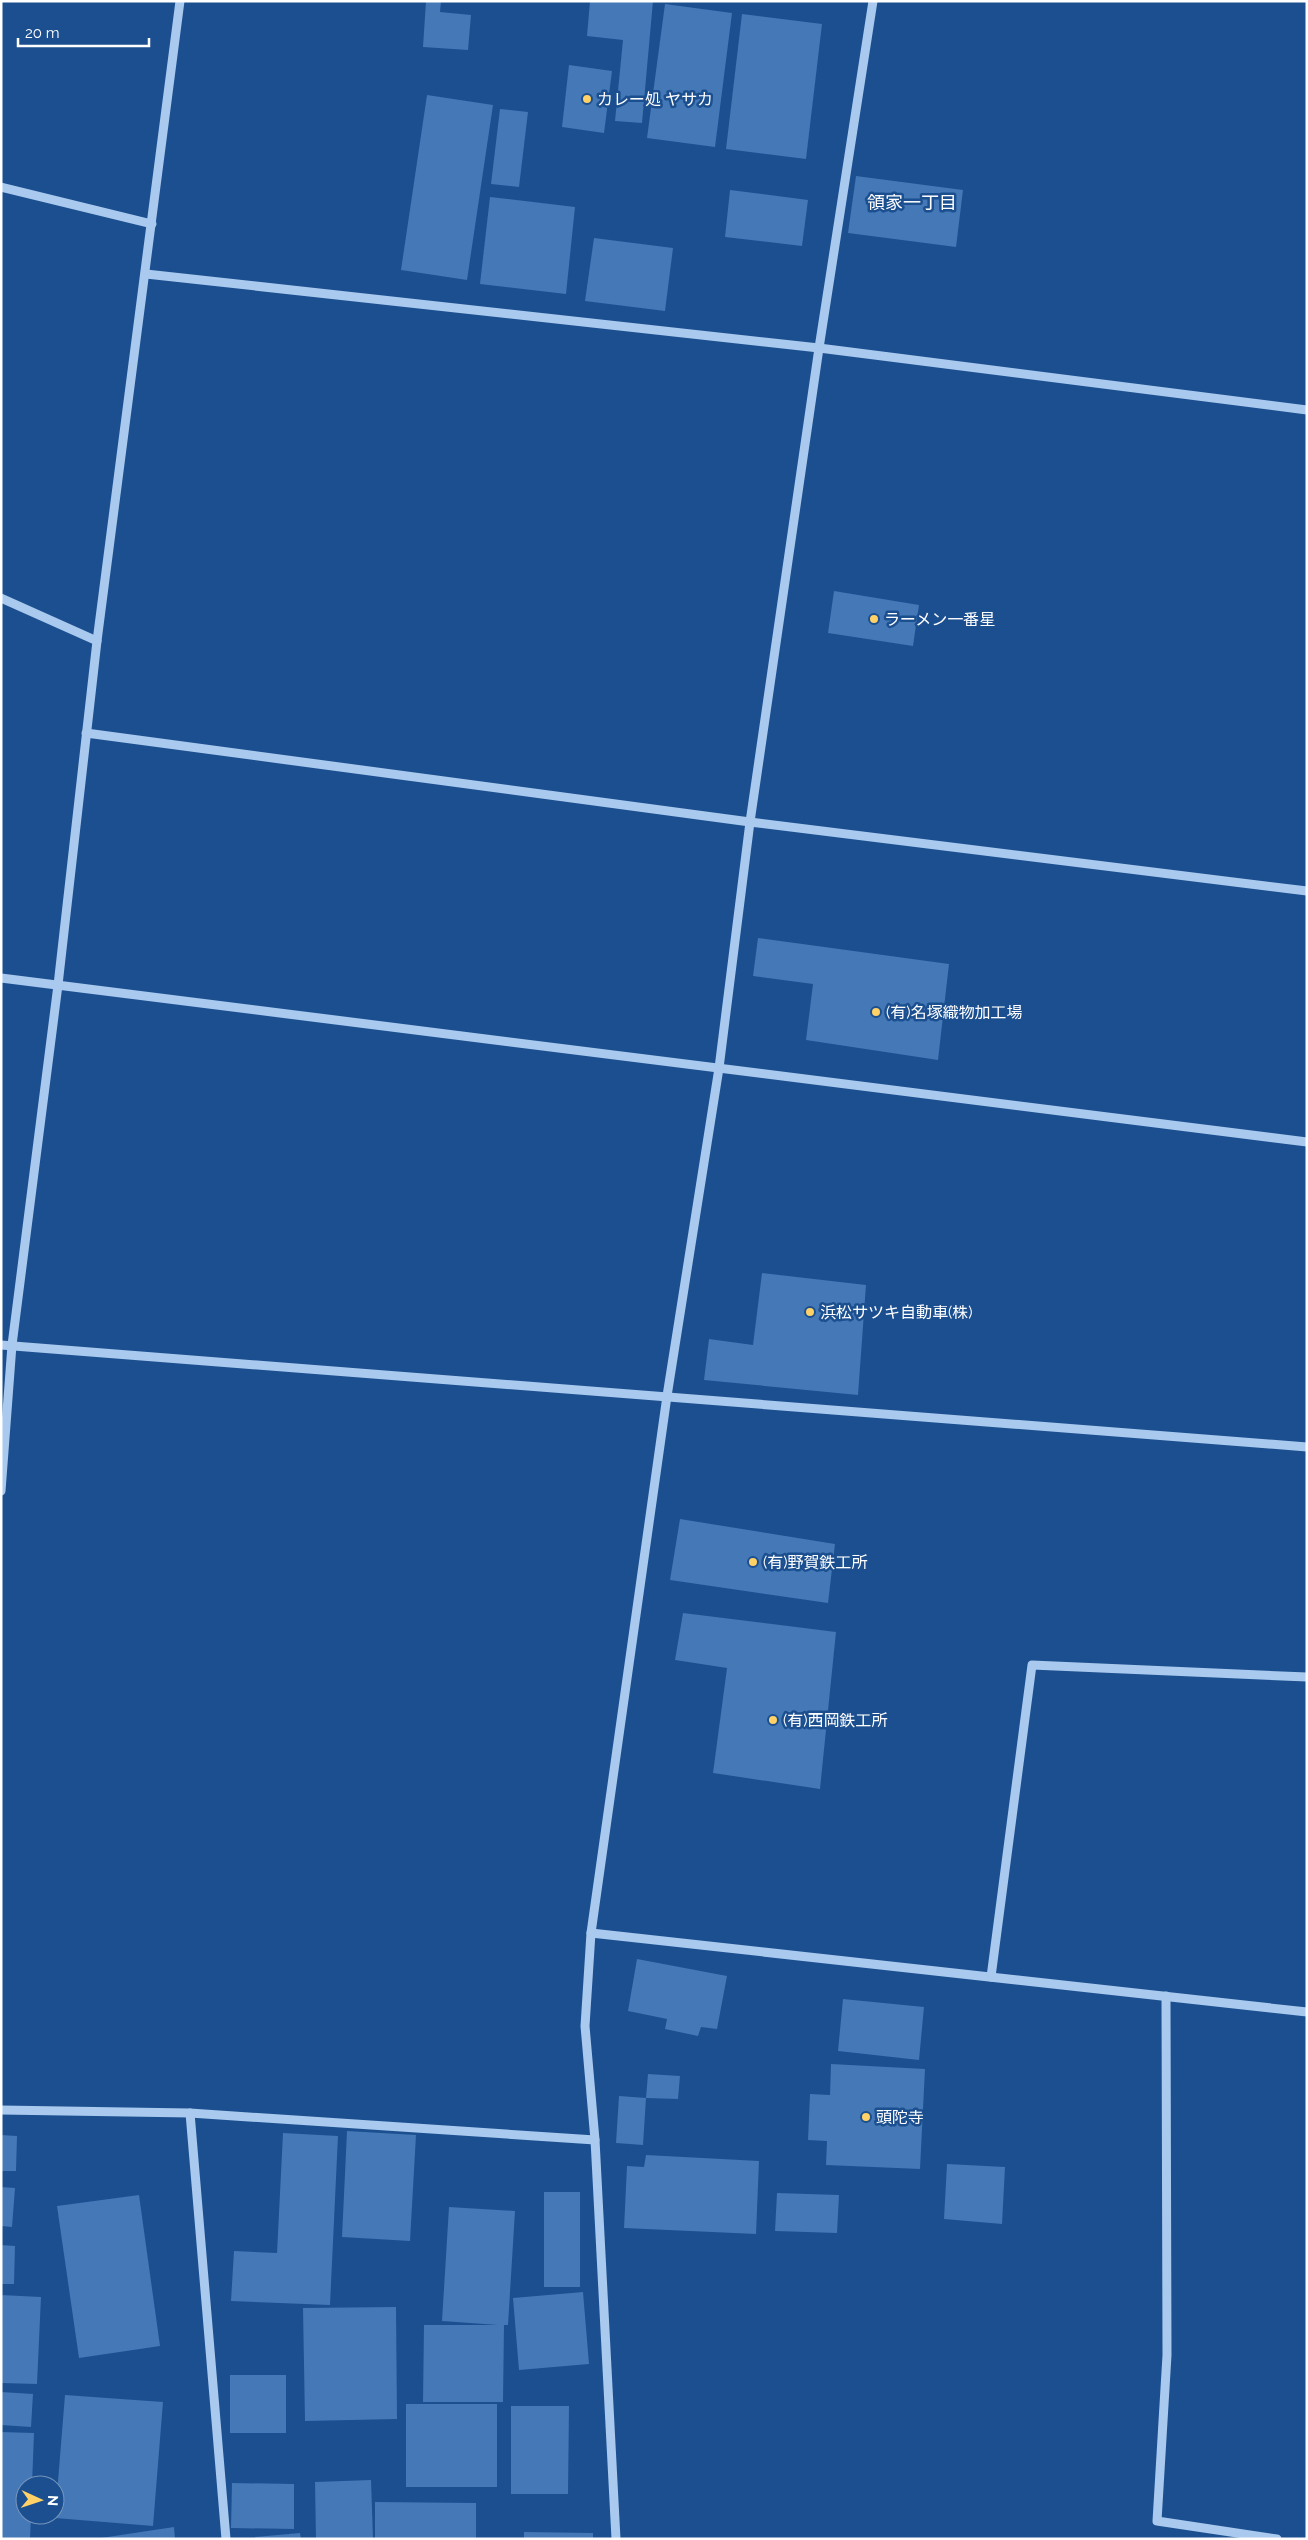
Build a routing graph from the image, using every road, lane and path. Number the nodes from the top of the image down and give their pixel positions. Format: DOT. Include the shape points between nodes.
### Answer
graph roads {
  1 [pos="180,1"];
  2 [pos="873,1"];
  3 [pos="1,186"];
  4 [pos="152,224"];
  5 [pos="146,274"];
  6 [pos="819,348"];
  7 [pos="1307,410"];
  8 [pos="1,598"];
  9 [pos="97,641"];
  10 [pos="86,733"];
  11 [pos="750,822"];
  12 [pos="1307,891"];
  13 [pos="1,978"];
  14 [pos="58,986"];
  15 [pos="719,1068"];
  16 [pos="1307,1142"];
  17 [pos="1,1345"];
  18 [pos="12,1346"];
  19 [pos="667,1396"];
  20 [pos="1307,1447"];
  21 [pos="1,1491"];
  22 [pos="1307,1677"];
  23 [pos="591,1933"];
  24 [pos="991,1977"];
  25 [pos="1166,1996"];
  26 [pos="1307,2012"];
  27 [pos="1,2110"];
  28 [pos="190,2113"];
  29 [pos="595,2140"];
  30 [pos="226,2539"];
  31 [pos="616,2539"];
  32 [pos="1277,2539"];
  1 -- 4 [label="street"];
  2 -- 6 [label="street"];
  3 -- 4 [label="street"];
  4 -- 5 [label="street"];
  5 -- 6 [label="street"];
  5 -- 9 [label="street"];
  6 -- 7 [label="street"];
  6 -- 11 [label="street"];
  8 -- 9 [label="street"];
  9 -- 10 [label="street"];
  10 -- 11 [label="street"];
  10 -- 14 [label="street"];
  11 -- 12 [label="street"];
  11 -- 15 [label="street"];
  13 -- 14 [label="street"];
  14 -- 15 [label="street"];
  14 -- 18 [label="street"];
  15 -- 16 [label="street"];
  15 -- 19 [label="street"];
  17 -- 18 [label="street"];
  18 -- 19 [label="street"];
  18 -- 21 [label="street"];
  19 -- 20 [label="street"];
  19 -- 23 [label="street"];
  22 -- 24 [label="street" via="1032,1665"];
  23 -- 24 [label="street"];
  23 -- 29 [label="street" via="585,2026"];
  24 -- 25 [label="street"];
  25 -- 26 [label="street"];
  25 -- 32 [label="street" via="1167,2355 1157,2521"];
  27 -- 28 [label="street"];
  28 -- 29 [label="street"];
  28 -- 30 [label="street"];
  29 -- 31 [label="street"];
}
